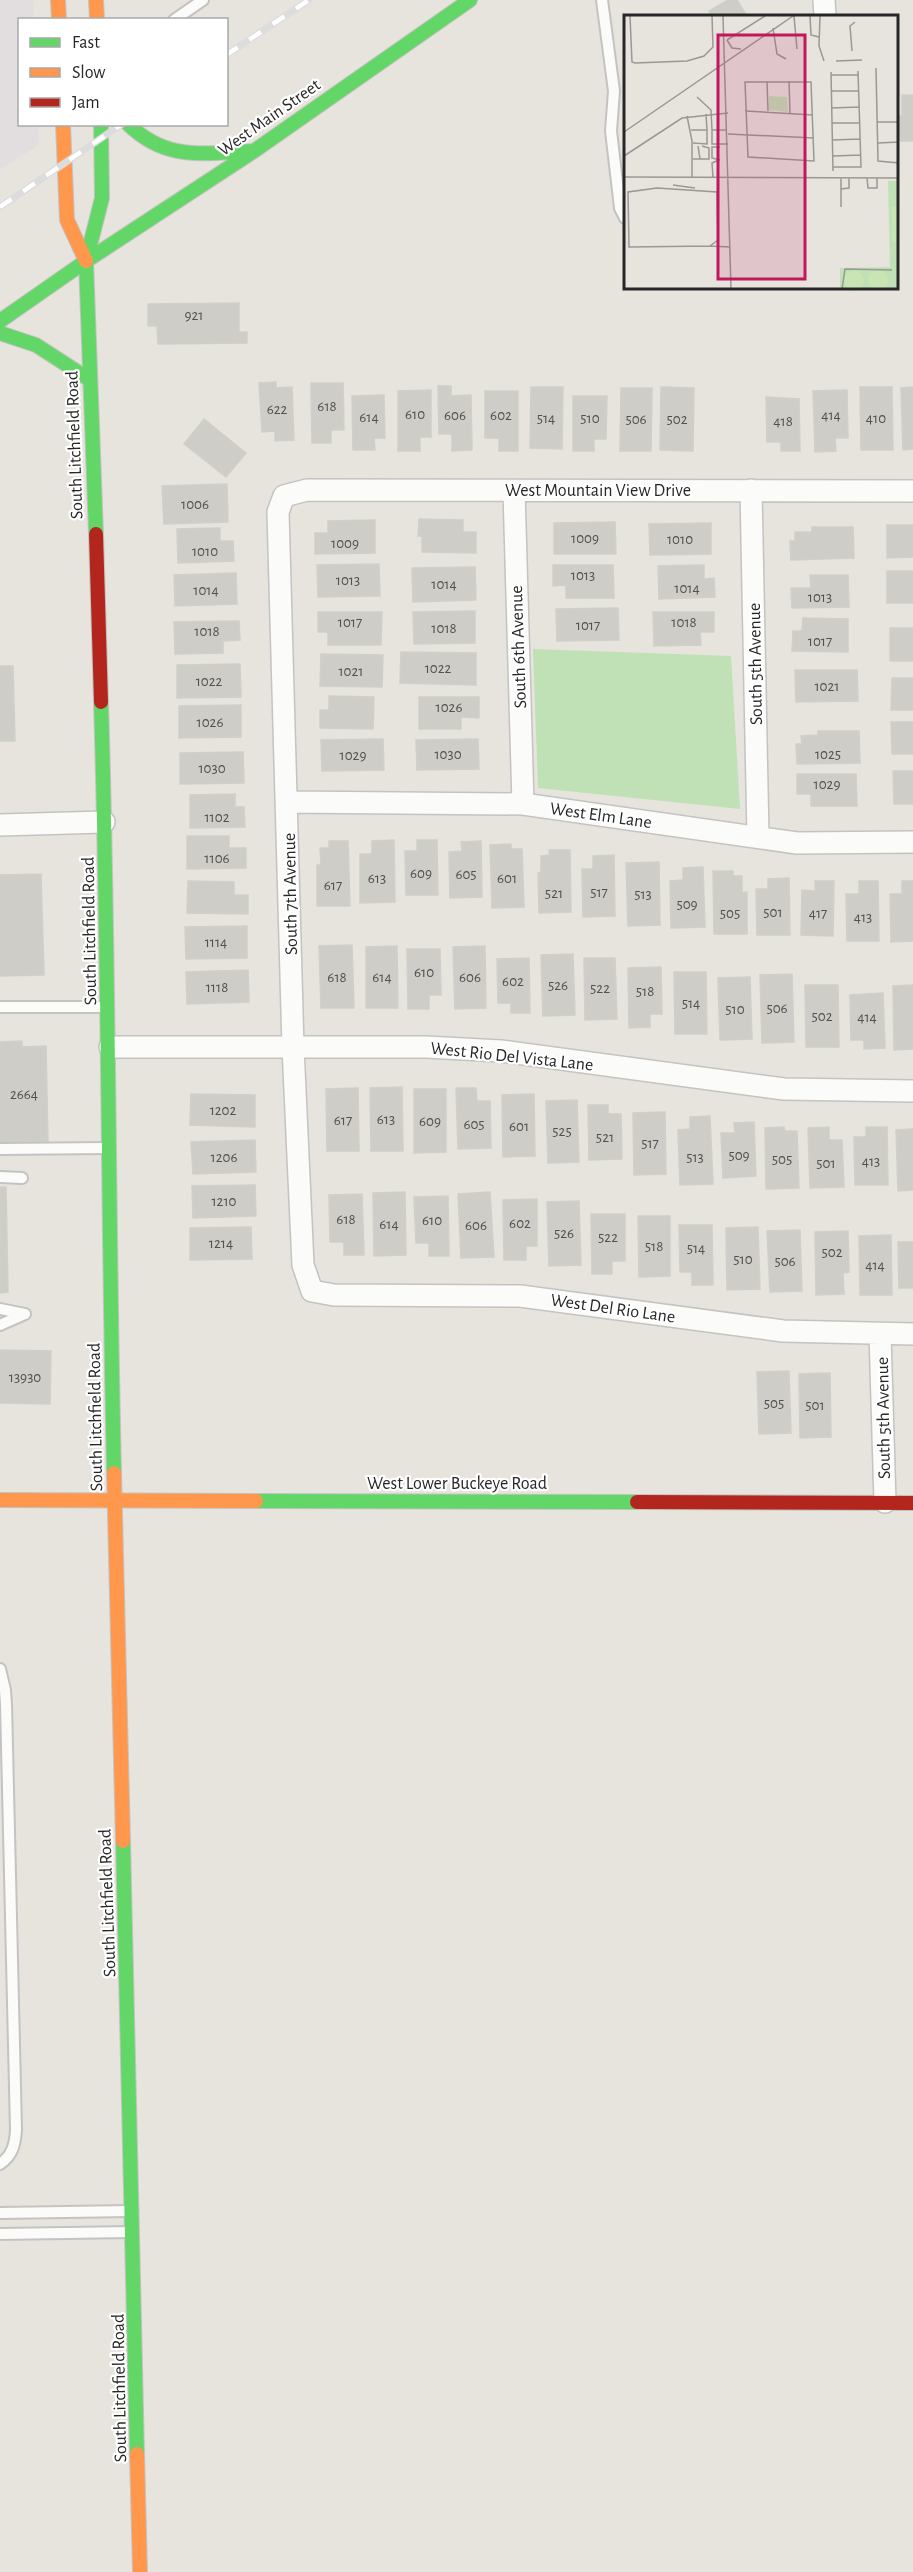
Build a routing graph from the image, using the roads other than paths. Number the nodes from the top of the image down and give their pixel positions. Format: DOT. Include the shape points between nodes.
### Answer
graph roads {
  1 [pos="58,0"];
  2 [pos="96,0"];
  3 [pos="203,0"];
  4 [pos="470,0"];
  5 [pos="602,0"];
  6 [pos="824,0"];
  7 [pos="825,15"];
  8 [pos="59,18"];
  9 [pos="97,18"];
  10 [pos="177,18"];
  11 [pos="63,126"];
  12 [pos="101,126"];
  13 [pos="130,126"];
  14 [pos="254,151"];
  15 [pos="624,216"];
  16 [pos="86,261"];
  17 [pos="0,321"];
  18 [pos="0,333"];
  19 [pos="90,380"];
  20 [pos="751,490"];
  21 [pos="514,491"];
  22 [pos="913,491"];
  23 [pos="284,496"];
  24 [pos="287,802"];
  25 [pos="523,804"];
  26 [pos="105,822"];
  27 [pos="0,825"];
  28 [pos="758,837"];
  29 [pos="913,842"];
  30 [pos="0,1007"];
  31 [pos="108,1007"];
  32 [pos="110,1047"];
  33 [pos="293,1047"];
  34 [pos="913,1091"];
  35 [pos="111,1148"];
  36 [pos="0,1149"];
  37 [pos="0,1177"];
  38 [pos="22,1178"];
  39 [pos="312,1291"];
  40 [pos="0,1309"];
  41 [pos="0,1325"];
  42 [pos="880,1334"];
  43 [pos="913,1334"];
  44 [pos="0,1500"];
  45 [pos="114,1500"];
  46 [pos="885,1502"];
  47 [pos="913,1503"];
  48 [pos="0,1669"];
  49 [pos="0,2164"];
  50 [pos="134,2211"];
  51 [pos="0,2213"];
  52 [pos="134,2232"];
  53 [pos="0,2234"];
  54 [pos="141,2572"];
  1 -- 8 [label="main road"];
  2 -- 9 [label="main road"];
  3 -- 10 [label="lane"];
  4 -- 14 [label="main road, West Main Street"];
  5 -- 15 [label="lane" via="614,91 611,131"];
  6 -- 7 [label="street"];
  11 -- 16 [label="main road, South Litchfield Road" via="68,220"];
  12 -- 16 [label="main road, South Litchfield Road" via="102,198"];
  13 -- 14 [label="main road" via="150,143 165,149"];
  14 -- 16 [label="main road, West Main Street"];
  16 -- 17 [label="main road, West Main Street"];
  16 -- 19 [label="main road, South Litchfield Road"];
  18 -- 19 [label="main road" via="36,345"];
  19 -- 26 [label="main road, South Litchfield Road"];
  20 -- 21 [label="street, West Mountain View Drive"];
  20 -- 22 [label="street, West Mountain View Drive"];
  20 -- 28 [label="street, South 5th Avenue"];
  21 -- 23 [label="street, West Mountain View Drive" via="307,490"];
  21 -- 25 [label="street, South 6th Avenue"];
  23 -- 24 [label="street, South 7th Avenue" via="278,512"];
  24 -- 25 [label="street, West Elm Lane"];
  24 -- 33 [label="street, South 7th Avenue"];
  25 -- 28 [label="street, West Elm Lane"];
  26 -- 27 [label="street"];
  26 -- 31 [label="main road, South Litchfield Road"];
  28 -- 29 [label="street, West Elm Lane" via="797,843"];
  30 -- 31 [label="lane"];
  31 -- 32 [label="main road, South Litchfield Road"];
  32 -- 33 [label="street, West Rio Del Vista Lane"];
  32 -- 35 [label="main road, South Litchfield Road"];
  33 -- 34 [label="street, West Rio Del Vista Lane" via="501,1051 784,1089"];
  33 -- 39 [label="street, South 7th Avenue" via="303,1265"];
  35 -- 36 [label="lane"];
  35 -- 45 [label="main road, South Litchfield Road"];
  37 -- 38 [label="lane"];
  39 -- 42 [label="street, West Del Rio Lane" via="520,1296 783,1331"];
  40 -- 41 [label="lane" via="25,1314"];
  42 -- 43 [label="street, West Del Rio Lane"];
  42 -- 46 [label="street, South 5th Avenue"];
  44 -- 45 [label="main road, West Lower Buckeye Road"];
  45 -- 46 [label="main road, West Lower Buckeye Road"];
  45 -- 50 [label="main road, South Litchfield Road"];
  46 -- 47 [label="main road, West Lower Buckeye Road"];
  48 -- 49 [label="lane" via="6,1704 16,2130 15,2147"];
  50 -- 51 [label="lane"];
  50 -- 52 [label="main road, South Litchfield Road"];
  52 -- 53 [label="lane"];
  52 -- 54 [label="main road, South Litchfield Road"];
}
